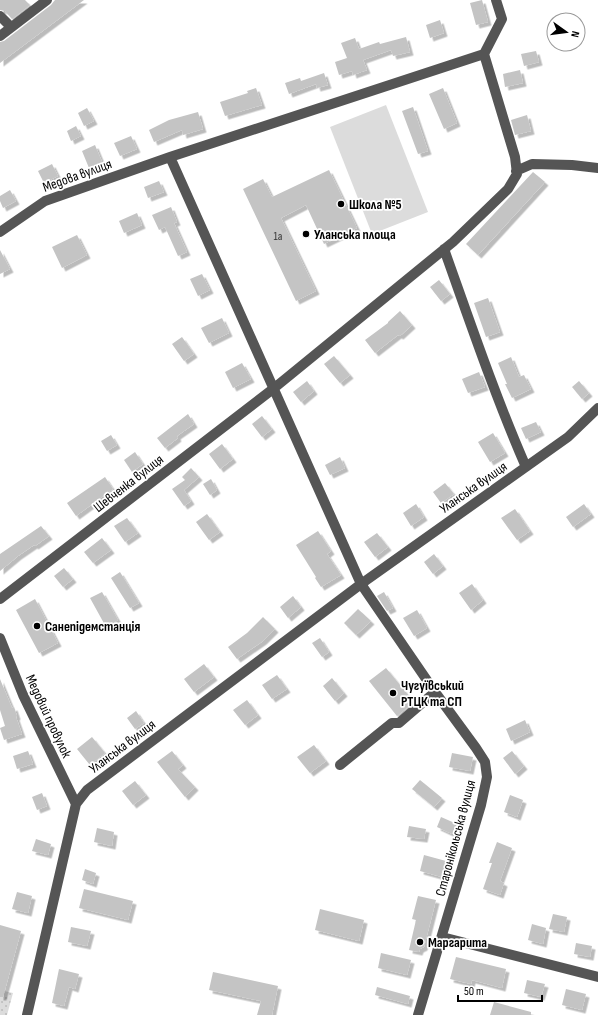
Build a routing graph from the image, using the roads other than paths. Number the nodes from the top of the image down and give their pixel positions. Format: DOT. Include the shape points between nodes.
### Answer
graph roads {
  1 [pos="46,0"];
  2 [pos="496,0"];
  3 [pos="34,3"];
  4 [pos="0,16"];
  5 [pos="11,27"];
  6 [pos="0,36"];
  7 [pos="484,54"];
  8 [pos="170,157"];
  9 [pos="598,168"];
  10 [pos="516,171"];
  11 [pos="0,232"];
  12 [pos="444,249"];
  13 [pos="273,389"];
  14 [pos="598,408"];
  15 [pos="526,467"];
  16 [pos="361,584"];
  17 [pos="0,599"];
  18 [pos="0,638"];
  19 [pos="435,692"];
  20 [pos="340,765"];
  21 [pos="76,804"];
  22 [pos="442,937"];
  23 [pos="598,977"];
  24 [pos="27,1015"];
  25 [pos="418,1015"];
  1 -- 3 [label="street"];
  2 -- 7 [label="street" via="502,19"];
  3 -- 5 [label="street"];
  4 -- 5 [label="street"];
  5 -- 6 [label="street"];
  7 -- 8 [label="street"];
  7 -- 10 [label="street"];
  8 -- 11 [label="street, Медова вулиця" via="45,201"];
  8 -- 13 [label="street"];
  9 -- 10 [label="street" via="532,164"];
  10 -- 12 [label="street" via="517,174 508,189"];
  12 -- 13 [label="street"];
  12 -- 15 [label="street"];
  13 -- 16 [label="street"];
  13 -- 17 [label="street, Шевченка вулиця"];
  14 -- 15 [label="street, Уланська вулиця" via="568,437"];
  15 -- 16 [label="street, Уланська вулиця"];
  16 -- 19 [label="street, Старонікольська вулиця"];
  16 -- 21 [label="street, Уланська вулиця" via="88,790"];
  18 -- 21 [label="street, Медовий провулок" via="23,695"];
  19 -- 20 [label="street" via="399,723 392,723"];
  19 -- 22 [label="street, Старонікольська вулиця" via="485,762 487,777"];
  21 -- 24 [label="street, Уланська вулиця"];
  22 -- 23 [label="street"];
  22 -- 25 [label="street, Старонікольська вулиця"];
}
